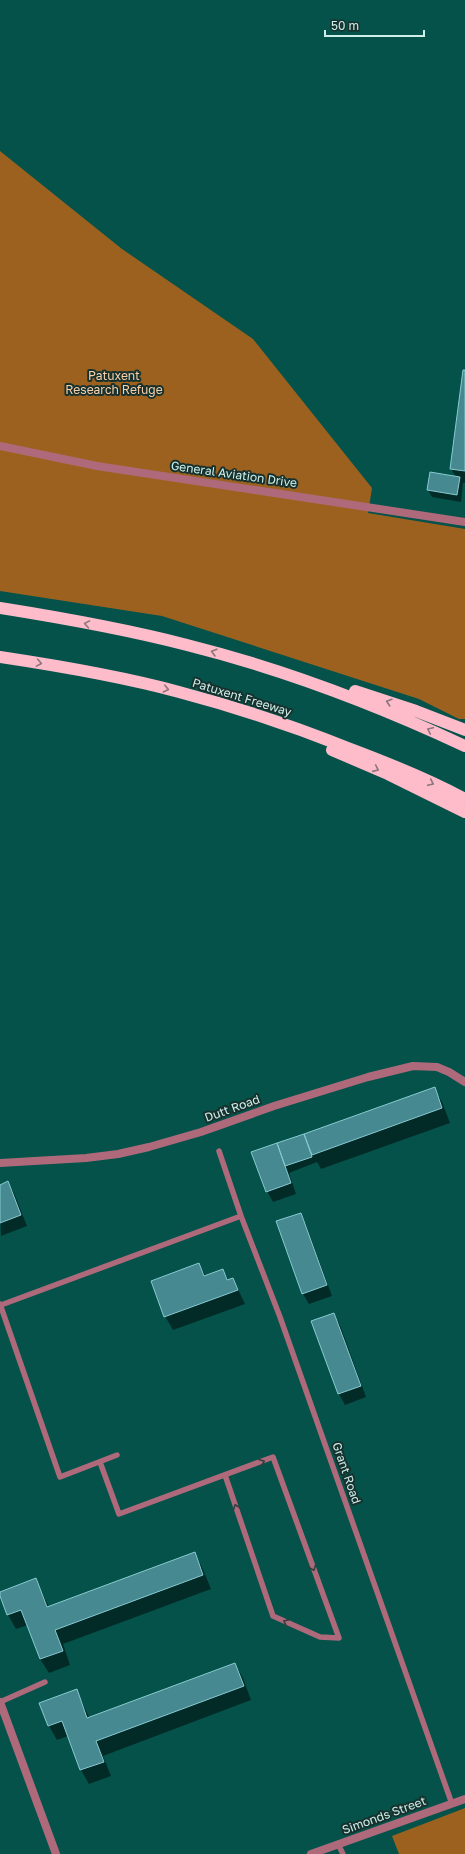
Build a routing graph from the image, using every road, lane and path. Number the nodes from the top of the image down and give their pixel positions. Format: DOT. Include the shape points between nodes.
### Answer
graph roads {
  1 [pos="0,446"];
  2 [pos="465,522"];
  3 [pos="0,608"];
  4 [pos="0,657"];
  5 [pos="251,663"];
  6 [pos="238,709"];
  7 [pos="465,730"];
  8 [pos="465,746"];
  9 [pos="465,799"];
  10 [pos="465,812"];
  11 [pos="465,1082"];
  12 [pos="218,1151"];
  13 [pos="0,1163"];
  14 [pos="240,1216"];
  15 [pos="0,1305"];
  16 [pos="117,1456"];
  17 [pos="100,1462"];
  18 [pos="225,1475"];
  19 [pos="45,1682"];
  20 [pos="0,1702"];
  21 [pos="465,1799"];
  22 [pos="452,1804"];
  23 [pos="338,1844"];
  24 [pos="56,1854"];
  25 [pos="311,1854"];
  26 [pos="343,1854"];
  1 -- 2 [label="street, General Aviation Drive" via="97,466"];
  5 -- 3 [label="highway, one-way" via="117,629"];
  4 -- 6 [label="highway, Patuxent Freeway, one-way" via="110,676 178,691"];
  7 -- 5 [label="highway, one-way" via="416,710 334,684"];
  8 -- 5 [label="highway, one-way" via="375,707"];
  6 -- 9 [label="highway, Patuxent Freeway, one-way" via="313,734 392,765"];
  6 -- 10 [label="highway, one-way" via="388,774"];
  11 -- 13 [label="street, Dutt Road" via="437,1067 413,1066 368,1077 149,1147 86,1158"];
  12 -- 14 [label="lane, Grant Road"];
  14 -- 15 [label="lane"];
  14 -- 22 [label="lane, Grant Road" via="285,1331"];
  15 -- 17 [label="lane" via="60,1476"];
  16 -- 17 [label="lane"];
  17 -- 18 [label="lane" via="119,1514"];
  18 -- 18 [label="lane, one-way" via="273,1457 339,1638 320,1637 273,1616"];
  19 -- 20 [label="lane"];
  20 -- 24 [label="street"];
  21 -- 22 [label="street, Simonds Street"];
  22 -- 23 [label="street, Simonds Street"];
  23 -- 25 [label="street, Simonds Street"];
  23 -- 26 [label="lane"];
}
